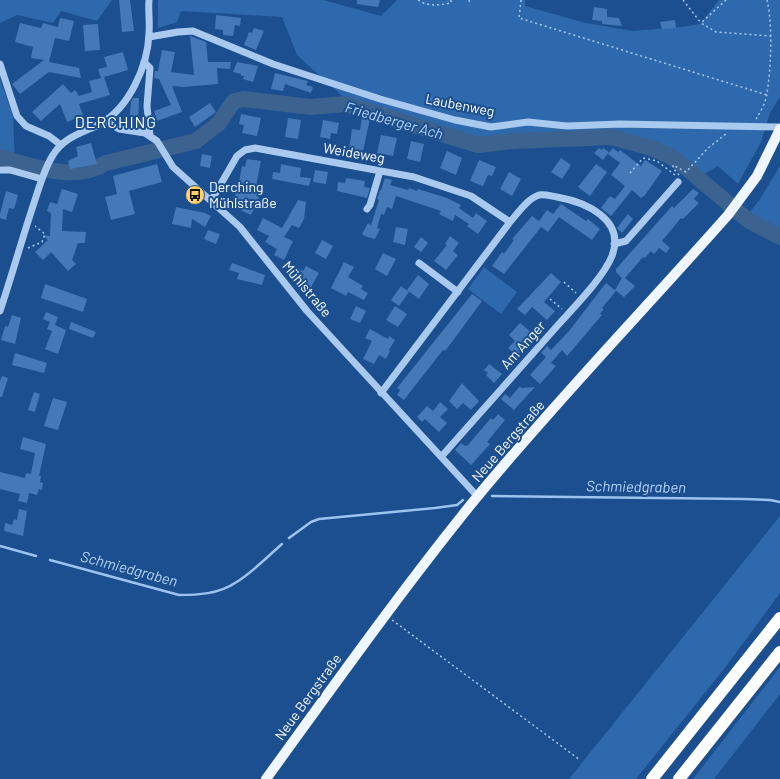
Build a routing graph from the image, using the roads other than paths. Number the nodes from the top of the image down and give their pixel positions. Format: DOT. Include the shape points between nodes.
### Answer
graph roads {
  1 [pos="149,0"];
  2 [pos="149,37"];
  3 [pos="144,62"];
  4 [pos="0,64"];
  5 [pos="105,121"];
  6 [pos="780,128"];
  7 [pos="150,136"];
  8 [pos="61,145"];
  9 [pos="0,170"];
  10 [pos="380,171"];
  11 [pos="43,177"];
  12 [pos="678,182"];
  13 [pos="211,201"];
  14 [pos="367,209"];
  15 [pos="510,222"];
  16 [pos="614,244"];
  17 [pos="419,263"];
  18 [pos="458,292"];
  19 [pos="0,311"];
  20 [pos="381,393"];
  21 [pos="441,457"];
  22 [pos="478,497"];
  23 [pos="780,618"];
  24 [pos="780,652"];
  25 [pos="266,779"];
  26 [pos="652,779"];
  27 [pos="679,779"];
  1 -- 2 [label="street"];
  2 -- 3 [label="street"];
  2 -- 6 [label="street, Laubenweg" via="193,31 273,64 380,99 455,120 491,127 528,122 567,126 620,124"];
  3 -- 5 [label="street" via="121,107"];
  3 -- 7 [label="street" via="150,68 147,106"];
  4 -- 8 [label="street" via="17,116 26,126"];
  5 -- 7 [label="street, Mühlstraße" via="119,129"];
  5 -- 8 [label="street" via="79,132"];
  6 -- 22 [label="main road, Neue Bergstraße" via="757,176 728,215"];
  7 -- 13 [label="street, Mühlstraße" via="173,167"];
  8 -- 11 [label="street"];
  9 -- 11 [label="street"];
  10 -- 13 [label="street, Weideweg" via="255,148 245,150 237,156"];
  10 -- 14 [label="street"];
  10 -- 15 [label="street, Weideweg" via="414,177 461,192 481,201"];
  11 -- 19 [label="street"];
  12 -- 16 [label="street" via="626,241"];
  13 -- 20 [label="street, Mühlstraße" via="240,227 307,311"];
  15 -- 16 [label="street" via="537,196 542,194 565,198 602,215 610,226"];
  15 -- 18 [label="street"];
  16 -- 21 [label="street, Am Anger" via="607,265 582,297"];
  17 -- 18 [label="street"];
  18 -- 20 [label="street"];
  20 -- 21 [label="street, Mühlstraße"];
  21 -- 22 [label="street, Mühlstraße"];
  22 -- 25 [label="main road, Neue Bergstraße" via="386,615"];
  23 -- 26 [label="highway"];
  24 -- 27 [label="highway"];
}
